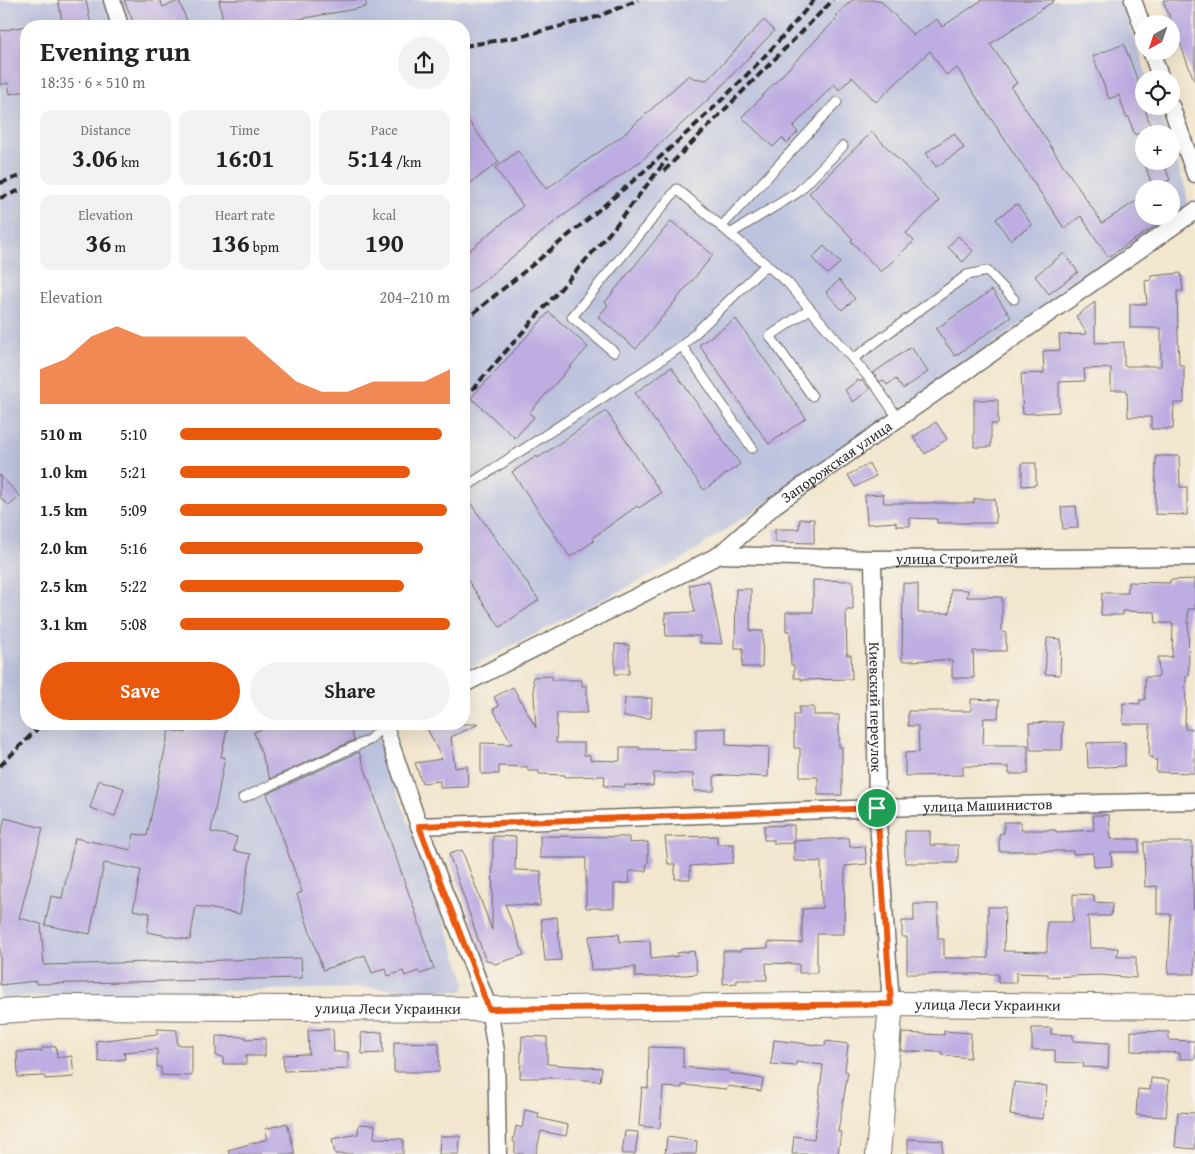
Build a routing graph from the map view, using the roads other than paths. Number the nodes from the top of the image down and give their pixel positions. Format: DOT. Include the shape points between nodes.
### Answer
graph roads {
  1 [pos="112,0"];
  2 [pos="1133,0"];
  3 [pos="1138,15"];
  4 [pos="118,20"];
  5 [pos="838,102"];
  6 [pos="1174,115"];
  7 [pos="843,146"];
  8 [pos="1195,174"];
  9 [pos="1195,211"];
  10 [pos="721,227"];
  11 [pos="730,234"];
  12 [pos="766,264"];
  13 [pos="1014,299"];
  14 [pos="810,309"];
  15 [pos="682,346"];
  16 [pos="614,352"];
  17 [pos="853,358"];
  18 [pos="812,396"];
  19 [pos="898,418"];
  20 [pos="752,448"];
  21 [pos="470,484"];
  22 [pos="719,554"];
  23 [pos="1195,557"];
  24 [pos="873,559"];
  25 [pos="470,681"];
  26 [pos="379,730"];
  27 [pos="387,730"];
  28 [pos="243,798"];
  29 [pos="1195,801"];
  30 [pos="877,808"];
  31 [pos="419,826"];
  32 [pos="891,1004"];
  33 [pos="1195,1007"];
  34 [pos="489,1009"];
  35 [pos="0,1011"];
  36 [pos="498,1154"];
  37 [pos="878,1154"];
  1 -- 4 [label="street"];
  2 -- 3 [label="street"];
  5 -- 10 [label="lane"];
  6 -- 8 [label="street"];
  7 -- 11 [label="lane" via="797,193"];
  9 -- 19 [label="street, Запорожская улица"];
  10 -- 11 [label="lane"];
  10 -- 16 [label="lane" via="677,189 572,317"];
  11 -- 12 [label="lane"];
  12 -- 14 [label="lane"];
  12 -- 15 [label="lane"];
  13 -- 17 [label="lane" via="987,271 967,275"];
  14 -- 17 [label="lane"];
  14 -- 18 [label="lane" via="770,336"];
  15 -- 20 [label="lane"];
  15 -- 21 [label="lane"];
  17 -- 19 [label="lane"];
  19 -- 22 [label="street, Запорожская улица" via="775,505"];
  22 -- 24 [label="street, улица Строителей"];
  22 -- 25 [label="street, Запорожская улица"];
  23 -- 24 [label="street, улица Строителей"];
  24 -- 30 [label="street, Киевский переулок"];
  26 -- 28 [label="lane" via="369,740"];
  27 -- 31 [label="street"];
  29 -- 30 [label="street, улица Машинистов"];
  30 -- 31 [label="street, улица Машинистов"];
  30 -- 32 [label="street, Киевский переулок"];
  31 -- 34 [label="street"];
  32 -- 33 [label="main road, улица Леси Украинки"];
  32 -- 34 [label="main road, улица Леси Украинки"];
  32 -- 37 [label="main road, Киевский переулок"];
  34 -- 35 [label="main road, улица Леси Украинки" via="63,1007"];
  34 -- 36 [label="street" via="496,1051"];
}
